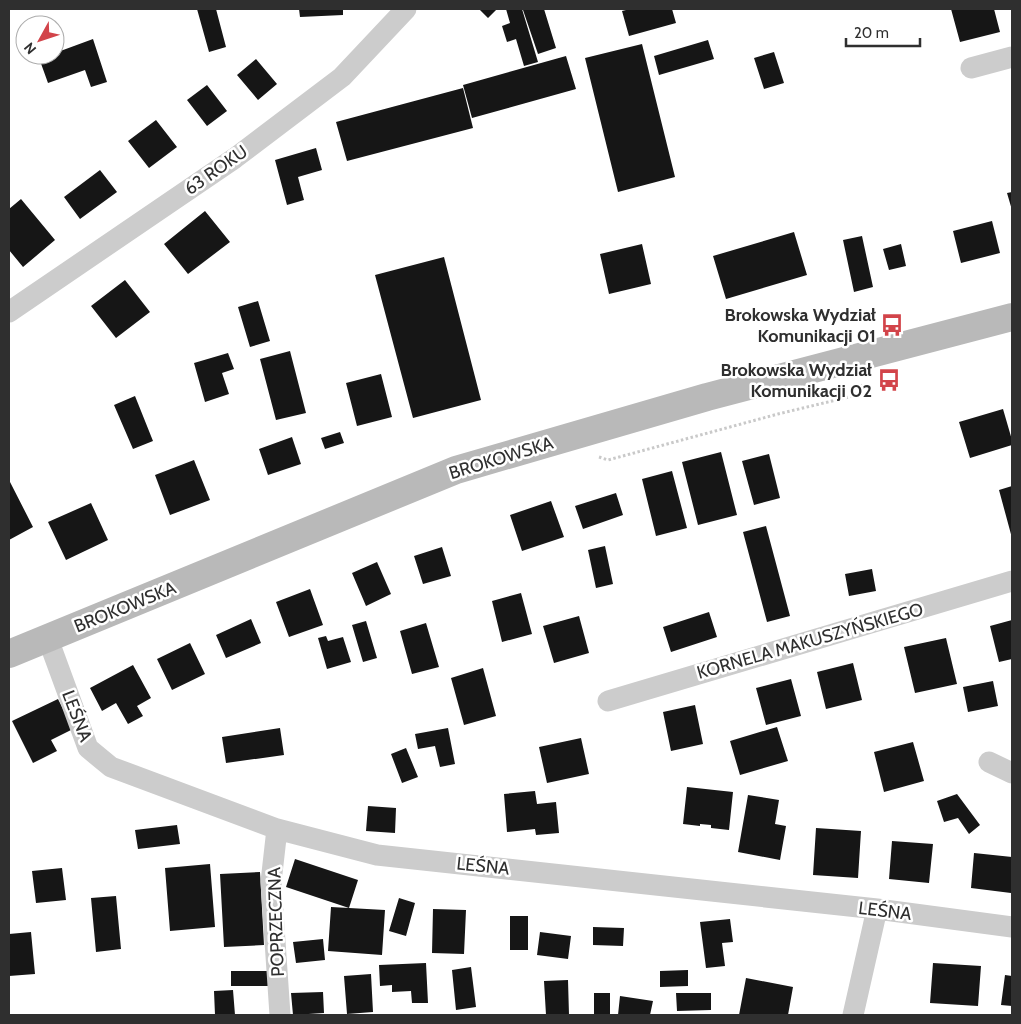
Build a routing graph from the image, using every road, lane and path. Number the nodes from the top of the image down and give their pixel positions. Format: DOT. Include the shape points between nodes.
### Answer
graph roads {
  1 [pos="406,9"];
  2 [pos="1012,57"];
  3 [pos="972,68"];
  4 [pos="9,312"];
  5 [pos="1012,317"];
  6 [pos="864,383"];
  7 [pos="592,455"];
  8 [pos="1012,581"];
  9 [pos="48,639"];
  10 [pos="9,654"];
  11 [pos="608,700"];
  12 [pos="988,762"];
  13 [pos="1012,774"];
  14 [pos="277,829"];
  15 [pos="877,909"];
  16 [pos="1012,927"];
  17 [pos="280,1015"];
  18 [pos="853,1015"];
  1 -- 4 [label="street, 63 ROKU" via="342,77 235,158"];
  2 -- 3 [label="street"];
  5 -- 9 [label="street, BROKOWSKA" via="707,398 456,470"];
  6 -- 7 [label="path" via="853,396 608,460"];
  8 -- 11 [label="street, KORNELA MAKUSZYŃSKIEGO"];
  9 -- 10 [label="street, BROKOWSKA"];
  9 -- 14 [label="street, LEŚNA" via="88,748 111,767"];
  12 -- 13 [label="street"];
  14 -- 15 [label="street, LEŚNA" via="377,855"];
  14 -- 17 [label="street, POPRZECZNA" via="271,882"];
  15 -- 16 [label="street, LEŚNA"];
  15 -- 18 [label="street"];
}
